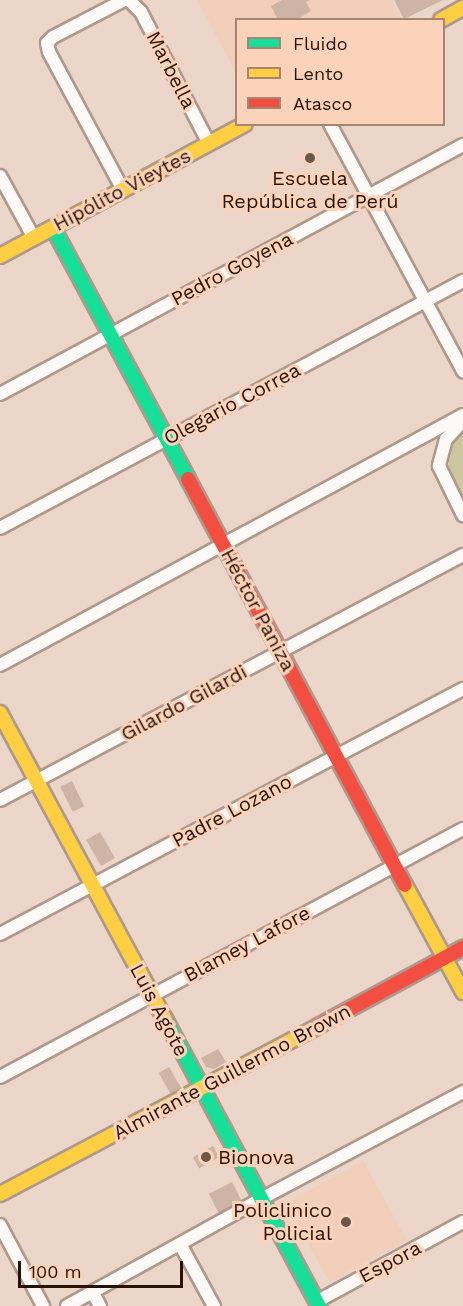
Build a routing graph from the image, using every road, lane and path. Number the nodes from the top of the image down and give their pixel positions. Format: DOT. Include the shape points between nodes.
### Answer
graph roads {
  1 [pos="124,0"];
  2 [pos="129,0"];
  3 [pos="463,8"];
  4 [pos="445,18"];
  5 [pos="241,126"];
  6 [pos="331,126"];
  7 [pos="209,144"];
  8 [pos="463,145"];
  9 [pos="0,176"];
  10 [pos="123,190"];
  11 [pos="369,196"];
  12 [pos="53,228"];
  13 [pos="34,238"];
  14 [pos="0,256"];
  15 [pos="463,280"];
  16 [pos="425,301"];
  17 [pos="110,335"];
  18 [pos="463,371"];
  19 [pos="0,394"];
  20 [pos="463,415"];
  21 [pos="463,421"];
  22 [pos="166,440"];
  23 [pos="463,515"];
  24 [pos="0,528"];
  25 [pos="223,545"];
  26 [pos="463,555"];
  27 [pos="281,652"];
  28 [pos="0,665"];
  29 [pos="463,689"];
  30 [pos="0,713"];
  31 [pos="337,756"];
  32 [pos="36,781"];
  33 [pos="0,800"];
  34 [pos="463,829"];
  35 [pos="395,865"];
  36 [pos="92,885"];
  37 [pos="0,934"];
  38 [pos="463,948"];
  39 [pos="444,958"];
  40 [pos="463,992"];
  41 [pos="151,995"];
  42 [pos="0,1077"];
  43 [pos="201,1089"];
  44 [pos="463,1092"];
  45 [pos="0,1194"];
  46 [pos="261,1198"];
  47 [pos="463,1222"];
  48 [pos="0,1225"];
  49 [pos="180,1244"];
  50 [pos="93,1293"];
  51 [pos="317,1304"];
  52 [pos="44,1306"];
  53 [pos="67,1306"];
  54 [pos="100,1306"];
  55 [pos="214,1306"];
  1 -- 10 [label="street" via="47,43"];
  2 -- 7 [label="street, Marbella" via="141,12"];
  3 -- 4 [label="street"];
  5 -- 7 [label="street, Hipólito Vieytes"];
  6 -- 11 [label="street"];
  7 -- 10 [label="street, Hipólito Vieytes"];
  8 -- 11 [label="street, Pedro Goyena"];
  9 -- 13 [label="street"];
  10 -- 12 [label="street, Hipólito Vieytes"];
  11 -- 16 [label="street"];
  11 -- 17 [label="street, Pedro Goyena"];
  12 -- 13 [label="street, Hipólito Vieytes"];
  12 -- 17 [label="street, Héctor Paniza"];
  13 -- 14 [label="street, Hipólito Vieytes"];
  15 -- 16 [label="street, Olegario Correa"];
  16 -- 18 [label="street"];
  16 -- 22 [label="street, Olegario Correa"];
  17 -- 19 [label="street, Pedro Goyena"];
  17 -- 22 [label="street, Héctor Paniza"];
  20 -- 25 [label="street"];
  21 -- 23 [label="street" via="446,439 439,466"];
  22 -- 24 [label="street, Olegario Correa"];
  22 -- 25 [label="street, Héctor Paniza"];
  25 -- 27 [label="street, Héctor Paniza"];
  25 -- 28 [label="street"];
  26 -- 27 [label="street, Gilardo Gilardi"];
  27 -- 31 [label="street, Héctor Paniza"];
  27 -- 32 [label="street, Gilardo Gilardi"];
  29 -- 31 [label="street, Padre Lozano"];
  30 -- 32 [label="street, Luis Agote"];
  31 -- 35 [label="street, Héctor Paniza"];
  31 -- 36 [label="street, Padre Lozano"];
  32 -- 33 [label="street, Gilardo Gilardi"];
  32 -- 36 [label="street, Luis Agote"];
  34 -- 35 [label="street, Blamey Lafore"];
  35 -- 39 [label="street, Héctor Paniza"];
  35 -- 41 [label="street, Blamey Lafore"];
  36 -- 37 [label="street, Padre Lozano"];
  36 -- 41 [label="street, Luis Agote"];
  38 -- 39 [label="street, Almirante Guillermo Brown"];
  39 -- 40 [label="street, Héctor Paniza"];
  39 -- 43 [label="street, Almirante Guillermo Brown"];
  41 -- 42 [label="street, Blamey Lafore"];
  41 -- 43 [label="street, Luis Agote"];
  43 -- 45 [label="street, Almirante Guillermo Brown"];
  43 -- 46 [label="street, Luis Agote"];
  44 -- 46 [label="street"];
  46 -- 49 [label="street"];
  46 -- 51 [label="street, Luis Agote"];
  47 -- 51 [label="street, Espora"];
  48 -- 52 [label="street"];
  49 -- 50 [label="street"];
  49 -- 55 [label="street"];
  50 -- 53 [label="street"];
  50 -- 54 [label="street"];
}
